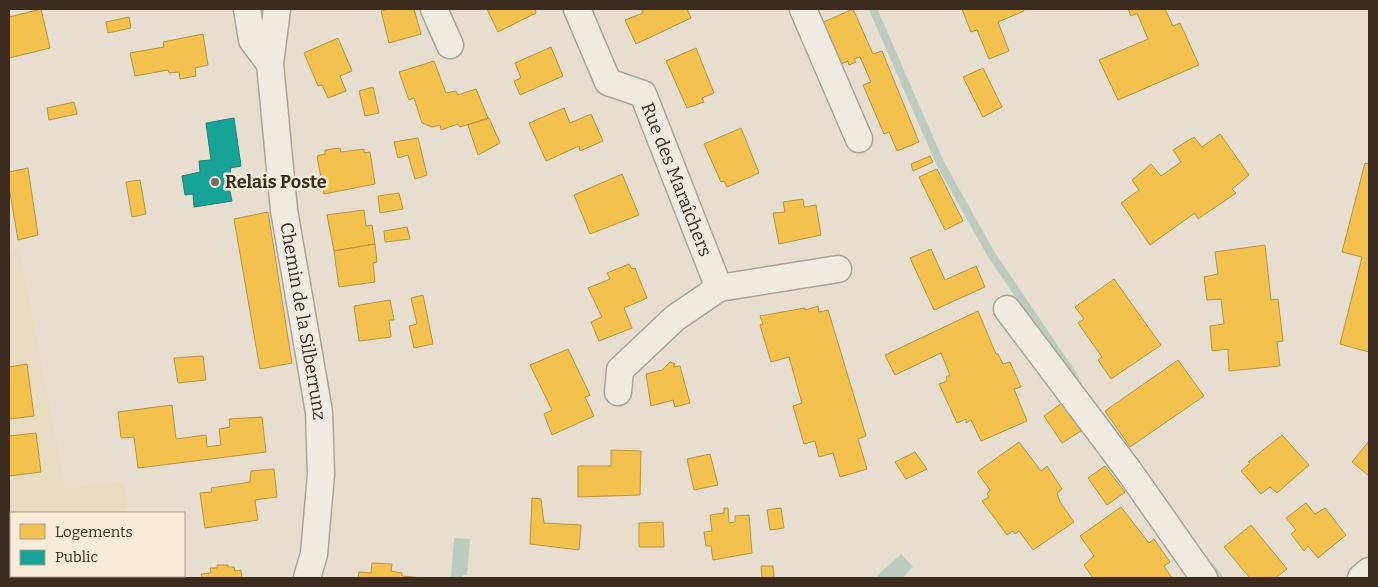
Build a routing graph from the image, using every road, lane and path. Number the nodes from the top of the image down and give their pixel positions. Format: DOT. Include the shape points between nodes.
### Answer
graph roads {
  1 [pos="247,9"];
  2 [pos="277,9"];
  3 [pos="434,9"];
  4 [pos="578,9"];
  5 [pos="803,9"];
  6 [pos="450,45"];
  7 [pos="270,64"];
  8 [pos="858,139"];
  9 [pos="838,269"];
  10 [pos="720,288"];
  11 [pos="1007,309"];
  12 [pos="618,392"];
  13 [pos="1369,571"];
  14 [pos="307,578"];
  15 [pos="1204,578"];
  16 [pos="1362,578"];
  1 -- 7 [label="street" via="252,40"];
  2 -- 7 [label="street, Chemin de la Silberrunz"];
  3 -- 6 [label="street"];
  4 -- 10 [label="street, Rue des Maraîchers" via="608,82 643,94"];
  5 -- 8 [label="street"];
  7 -- 14 [label="street, Chemin de la Silberrunz" via="284,210 319,412 321,474 314,554"];
  9 -- 10 [label="street"];
  10 -- 12 [label="street" via="675,318 620,370"];
  11 -- 15 [label="street" via="1129,471"];
  13 -- 16 [label="street"];
}
